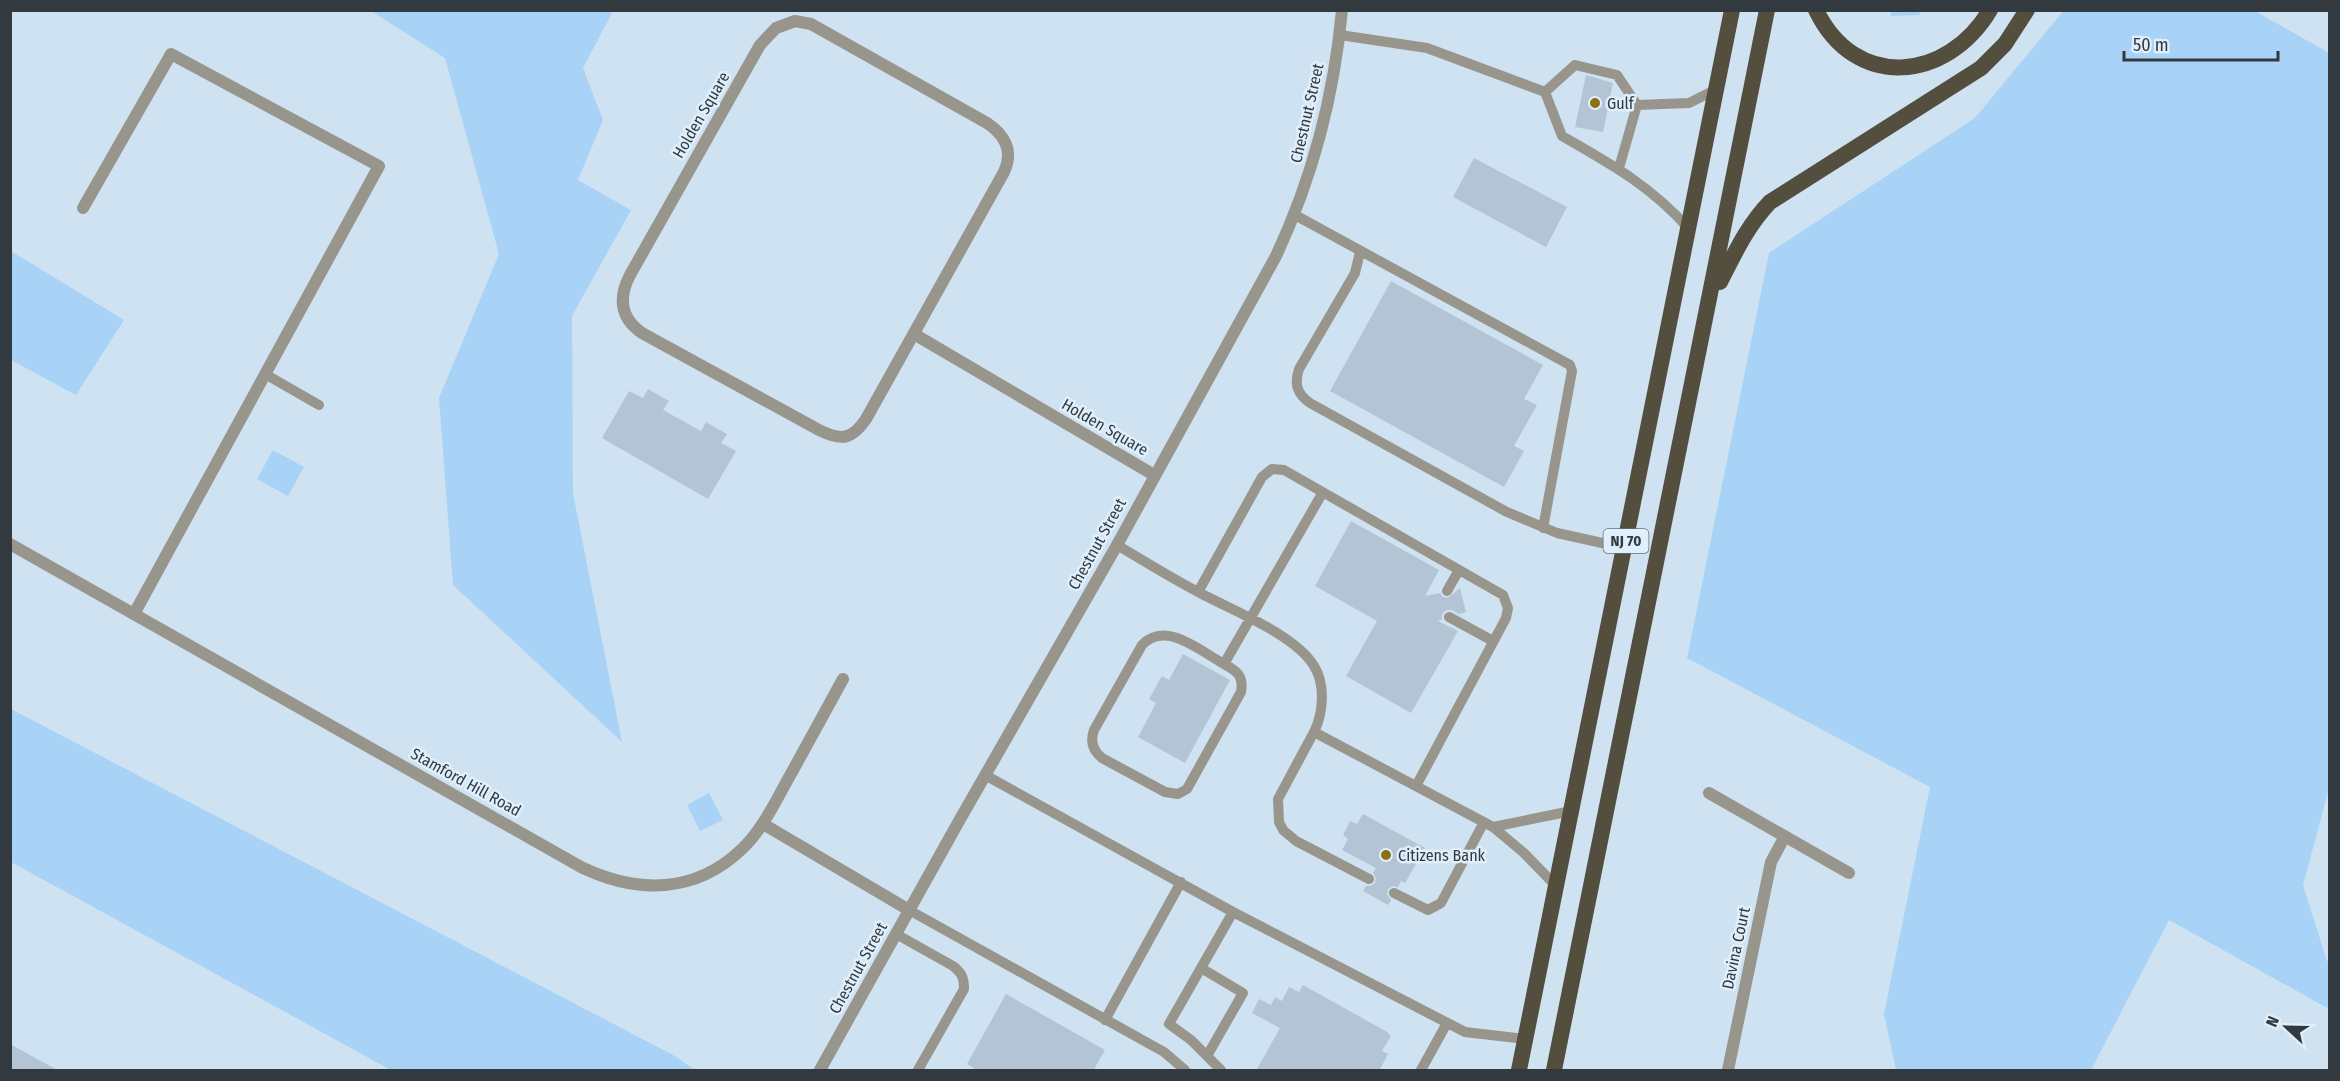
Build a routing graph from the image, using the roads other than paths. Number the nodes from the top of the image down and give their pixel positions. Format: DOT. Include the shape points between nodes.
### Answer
graph roads {
  1 [pos="1342,10"];
  2 [pos="1732,10"];
  3 [pos="1767,10"];
  4 [pos="1816,10"];
  5 [pos="1990,10"];
  6 [pos="2027,10"];
  7 [pos="1340,35"];
  8 [pos="1717,89"];
  9 [pos="1545,92"];
  10 [pos="1637,105"];
  11 [pos="1619,168"];
  12 [pos="83,208"];
  13 [pos="1295,215"];
  14 [pos="1689,229"];
  15 [pos="1360,252"];
  16 [pos="1710,304"];
  17 [pos="914,334"];
  18 [pos="265,374"];
  19 [pos="319,405"];
  20 [pos="1155,475"];
  21 [pos="1323,492"];
  22 [pos="1543,528"];
  23 [pos="10,544"];
  24 [pos="1117,545"];
  25 [pos="1624,548"];
  26 [pos="1458,570"];
  27 [pos="1447,591"];
  28 [pos="1198,592"];
  29 [pos="134,614"];
  30 [pos="1449,617"];
  31 [pos="1251,619"];
  32 [pos="1493,641"];
  33 [pos="1224,664"];
  34 [pos="843,679"];
  35 [pos="1314,732"];
  36 [pos="985,775"];
  37 [pos="1416,786"];
  38 [pos="1709,793"];
  39 [pos="1571,811"];
  40 [pos="762,824"];
  41 [pos="1489,825"];
  42 [pos="1785,836"];
  43 [pos="1849,873"];
  44 [pos="1369,879"];
  45 [pos="1181,882"];
  46 [pos="1556,886"];
  47 [pos="1394,893"];
  48 [pos="909,910"];
  49 [pos="1233,912"];
  50 [pos="896,934"];
  51 [pos="1201,968"];
  52 [pos="1105,1020"];
  53 [pos="1447,1023"];
  54 [pos="1525,1040"];
  55 [pos="1207,1056"];
  56 [pos="1181,1069"];
  57 [pos="820,1071"];
  58 [pos="918,1071"];
  59 [pos="1221,1071"];
  60 [pos="1421,1071"];
  61 [pos="1519,1071"];
  62 [pos="1554,1071"];
  63 [pos="1728,1071"];
  1 -- 7 [label="street, Chestnut Street"];
  2 -- 8 [label="highway, NJ 70"];
  3 -- 16 [label="highway, NJ 70"];
  4 -- 5 [label="highway" via="1838,45 1850,54 1893,68 1919,65 1950,53 1966,41"];
  6 -- 16 [label="highway" via="2005,44 1981,68 1770,202 1743,235"];
  7 -- 9 [label="lane" via="1427,48"];
  7 -- 13 [label="street, Chestnut Street" via="1324,123"];
  8 -- 10 [label="lane" via="1689,103"];
  8 -- 14 [label="highway, NJ 70"];
  9 -- 10 [label="lane" via="1575,65 1617,75"];
  9 -- 11 [label="lane" via="1562,136"];
  10 -- 11 [label="lane"];
  11 -- 14 [label="lane" via="1668,205"];
  12 -- 18 [label="street" via="171,54 379,166"];
  13 -- 15 [label="lane"];
  13 -- 20 [label="street, Chestnut Street"];
  14 -- 25 [label="highway, NJ 70"];
  15 -- 22 [label="lane" via="1570,365"];
  15 -- 22 [label="lane" via="1355,273 1299,369 1296,382 1300,394 1496,507"];
  16 -- 62 [label="highway, NJ 70"];
  17 -- 17 [label="street, Holden Square" via="1004,172 1008,152 1005,139 987,123 811,24 783,24 760,45 630,275 622,300 626,316 642,333 819,430 840,437 853,435 862,425"];
  17 -- 20 [label="street, Holden Square"];
  18 -- 19 [label="lane"];
  18 -- 29 [label="street"];
  20 -- 24 [label="street, Chestnut Street"];
  21 -- 26 [label="lane"];
  21 -- 28 [label="lane" via="1281,469 1265,473"];
  21 -- 31 [label="lane"];
  22 -- 25 [label="lane"];
  23 -- 29 [label="street, Stamford Hill Road"];
  24 -- 28 [label="lane"];
  24 -- 36 [label="street, Chestnut Street"];
  25 -- 39 [label="highway, NJ 70"];
  26 -- 27 [label="lane"];
  26 -- 32 [label="lane" via="1506,598 1508,612"];
  28 -- 31 [label="lane"];
  29 -- 40 [label="street, Stamford Hill Road" via="581,867 616,881 651,886 698,877 743,848"];
  30 -- 32 [label="lane"];
  31 -- 33 [label="lane"];
  31 -- 35 [label="lane" via="1291,642 1315,667 1322,699 1321,719"];
  32 -- 37 [label="lane"];
  33 -- 33 [label="lane" via="1240,675 1241,692 1184,792 1165,792 1102,758 1095,750 1094,730 1142,645 1150,638 1173,636"];
  34 -- 40 [label="street, Stamford Hill Road"];
  35 -- 37 [label="lane"];
  35 -- 44 [label="lane" via="1278,799 1279,822 1296,842"];
  36 -- 45 [label="lane"];
  36 -- 48 [label="street, Chestnut Street"];
  37 -- 41 [label="lane"];
  38 -- 42 [label="street"];
  39 -- 41 [label="lane"];
  39 -- 46 [label="highway, NJ 70"];
  40 -- 48 [label="street"];
  41 -- 46 [label="lane"];
  41 -- 47 [label="lane" via="1440,903 1428,910"];
  42 -- 43 [label="street"];
  42 -- 63 [label="street, Davina Court" via="1771,862"];
  45 -- 49 [label="lane"];
  45 -- 52 [label="lane"];
  46 -- 54 [label="highway, NJ 70"];
  48 -- 50 [label="street, Chestnut Street"];
  48 -- 52 [label="lane"];
  49 -- 51 [label="lane"];
  49 -- 53 [label="lane"];
  50 -- 57 [label="street, Chestnut Street"];
  50 -- 58 [label="lane" via="960,972 964,980 964,989"];
  51 -- 55 [label="lane" via="1169,1024"];
  51 -- 55 [label="lane" via="1244,993"];
  52 -- 56 [label="lane" via="1164,1052"];
  53 -- 54 [label="lane" via="1465,1032"];
  53 -- 60 [label="lane"];
  54 -- 61 [label="highway, NJ 70"];
  55 -- 59 [label="lane"];
}
